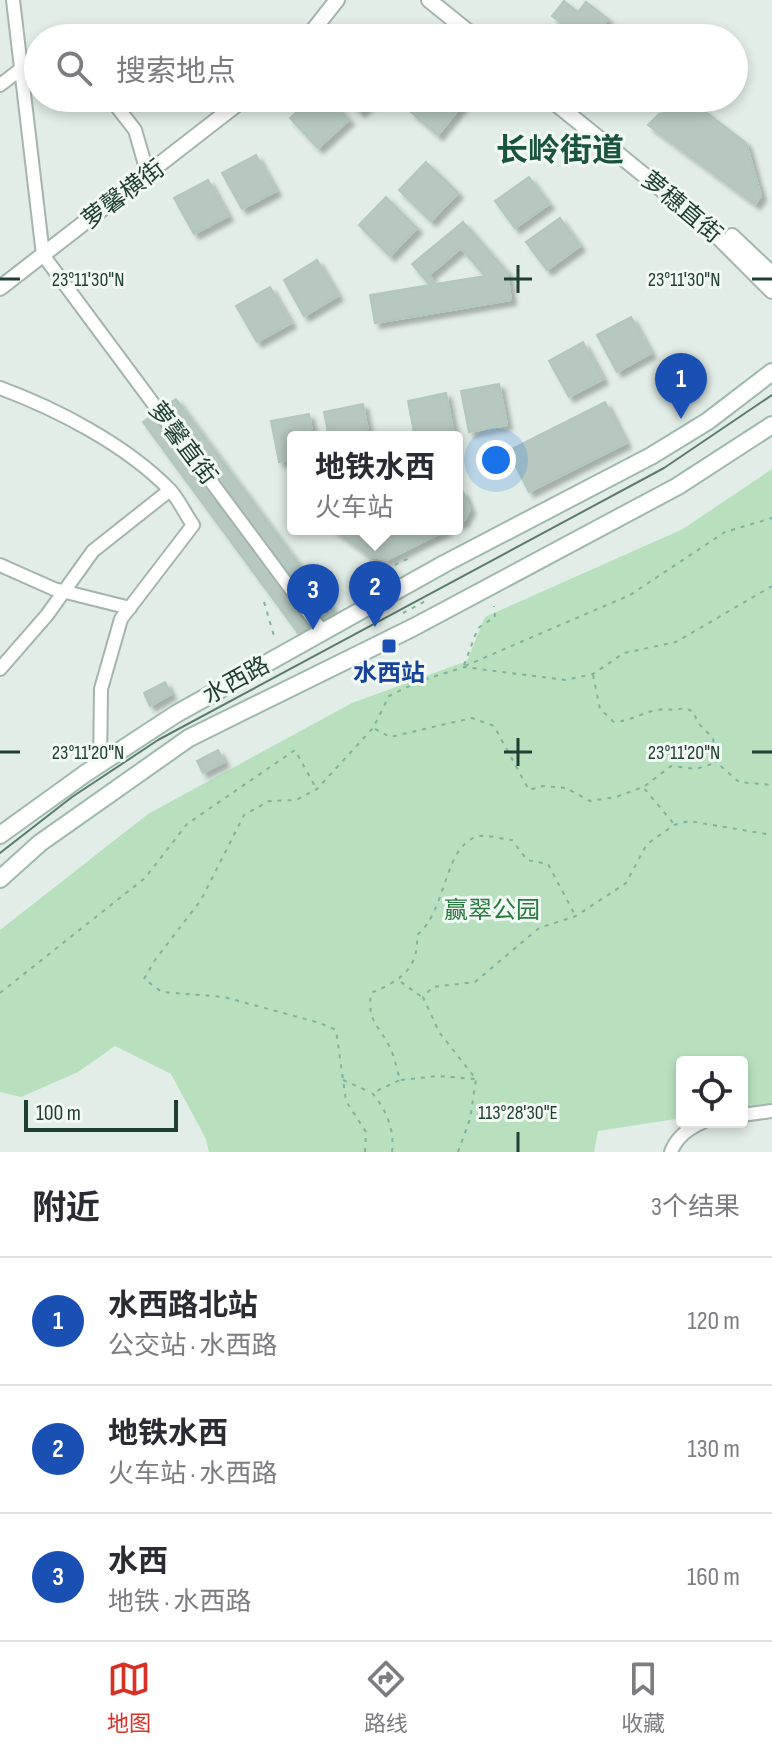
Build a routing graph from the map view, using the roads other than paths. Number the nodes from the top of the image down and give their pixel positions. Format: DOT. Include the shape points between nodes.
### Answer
graph roads {
  1 [pos="13,0"];
  2 [pos="337,0"];
  3 [pos="429,0"];
  4 [pos="442,0"];
  5 [pos="321,24"];
  6 [pos="459,24"];
  7 [pos="471,24"];
  8 [pos="24,68"];
  9 [pos="21,69"];
  10 [pos="0,85"];
  11 [pos="24,94"];
  12 [pos="26,112"];
  13 [pos="121,112"];
  14 [pos="227,112"];
  15 [pos="566,112"];
  16 [pos="578,112"];
  17 [pos="148,175"];
  18 [pos="43,255"];
  19 [pos="772,274"];
  20 [pos="0,288"];
  21 [pos="772,291"];
  22 [pos="772,372"];
  23 [pos="0,388"];
  24 [pos="772,425"];
  25 [pos="170,490"];
  26 [pos="0,565"];
  27 [pos="64,592"];
  28 [pos="130,608"];
  29 [pos="322,631"];
  30 [pos="0,669"];
  31 [pos="100,764"];
  32 [pos="0,835"];
  33 [pos="0,879"];
  34 [pos="772,1111"];
  35 [pos="748,1114"];
  36 [pos="691,1128"];
  37 [pos="671,1152"];
  1 -- 9 [label="street"];
  2 -- 5 [label="street"];
  3 -- 6 [label="street"];
  4 -- 7 [label="street"];
  8 -- 9 [label="street"];
  9 -- 10 [label="street"];
  9 -- 11 [label="street"];
  12 -- 18 [label="street"];
  13 -- 17 [label="street" via="135,130"];
  14 -- 17 [label="street, 萝馨横街"];
  15 -- 21 [label="street, 萝穗直街" via="708,227"];
  16 -- 19 [label="street, 萝穗直街"];
  17 -- 18 [label="street, 萝馨横街"];
  18 -- 20 [label="street, 萝馨横街"];
  18 -- 29 [label="street, 萝馨直街"];
  22 -- 29 [label="main road, 水西路" via="651,456"];
  23 -- 25 [label="street" via="38,402 119,449"];
  24 -- 33 [label="main road, 水西路" via="678,486 414,627 189,738 40,843"];
  25 -- 27 [label="street" via="93,551"];
  25 -- 28 [label="street" via="193,525"];
  26 -- 27 [label="street"];
  27 -- 28 [label="street"];
  27 -- 30 [label="street"];
  28 -- 31 [label="street" via="121,619 101,689"];
  29 -- 31 [label="main road, 水西路"];
  31 -- 32 [label="main road, 水西路"];
  34 -- 35 [label="street"];
  36 -- 37 [label="street"];
}
